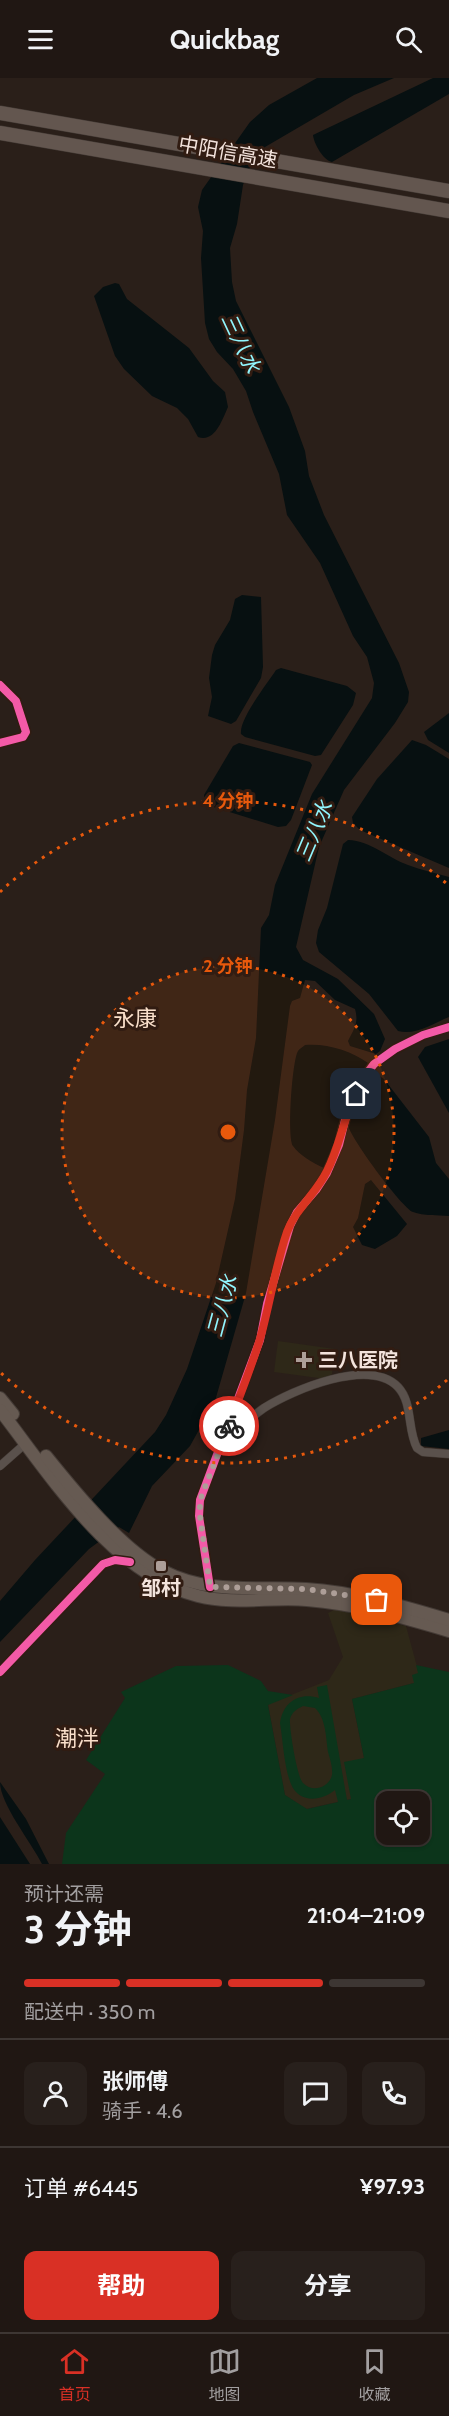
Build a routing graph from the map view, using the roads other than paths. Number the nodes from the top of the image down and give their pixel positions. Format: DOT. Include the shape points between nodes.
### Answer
graph roads {
  1 [pos="0,113"];
  2 [pos="0,133"];
  3 [pos="449,191"];
  4 [pos="447,210"];
  5 [pos="0,685"];
  6 [pos="0,744"];
  7 [pos="449,1027"];
  8 [pos="0,1398"];
  9 [pos="0,1410"];
  10 [pos="223,1441"];
  11 [pos="26,1443"];
  12 [pos="449,1454"];
  13 [pos="0,1466"];
  14 [pos="74,1499"];
  15 [pos="123,1547"];
  16 [pos="130,1562"];
  17 [pos="210,1587"];
  18 [pos="449,1620"];
  19 [pos="449,1631"];
  20 [pos="0,1672"];
  1 -- 3 [label="highway, 中阳信高速"];
  2 -- 4 [label="highway, 中阳信高速"];
  5 -- 6 [label="street" via="16,701 26,732 23,737"];
  7 -- 10 [label="street" via="395,1049 364,1076 347,1112 327,1173 297,1212 287,1234 260,1340"];
  8 -- 14 [label="main road"];
  9 -- 11 [label="main road"];
  10 -- 12 [label="street" via="263,1409 286,1397 340,1378 376,1375 387,1378 404,1395 417,1448"];
  10 -- 17 [label="street" via="202,1492 200,1508"];
  11 -- 13 [label="street"];
  11 -- 14 [label="main road"];
  14 -- 15 [label="main road"];
  15 -- 16 [label="main road"];
  15 -- 17 [label="main road" via="161,1570"];
  16 -- 19 [label="main road" via="156,1580 199,1597 346,1605"];
  16 -- 20 [label="street" via="115,1560 103,1564"];
  17 -- 18 [label="main road" via="348,1594"];
}
